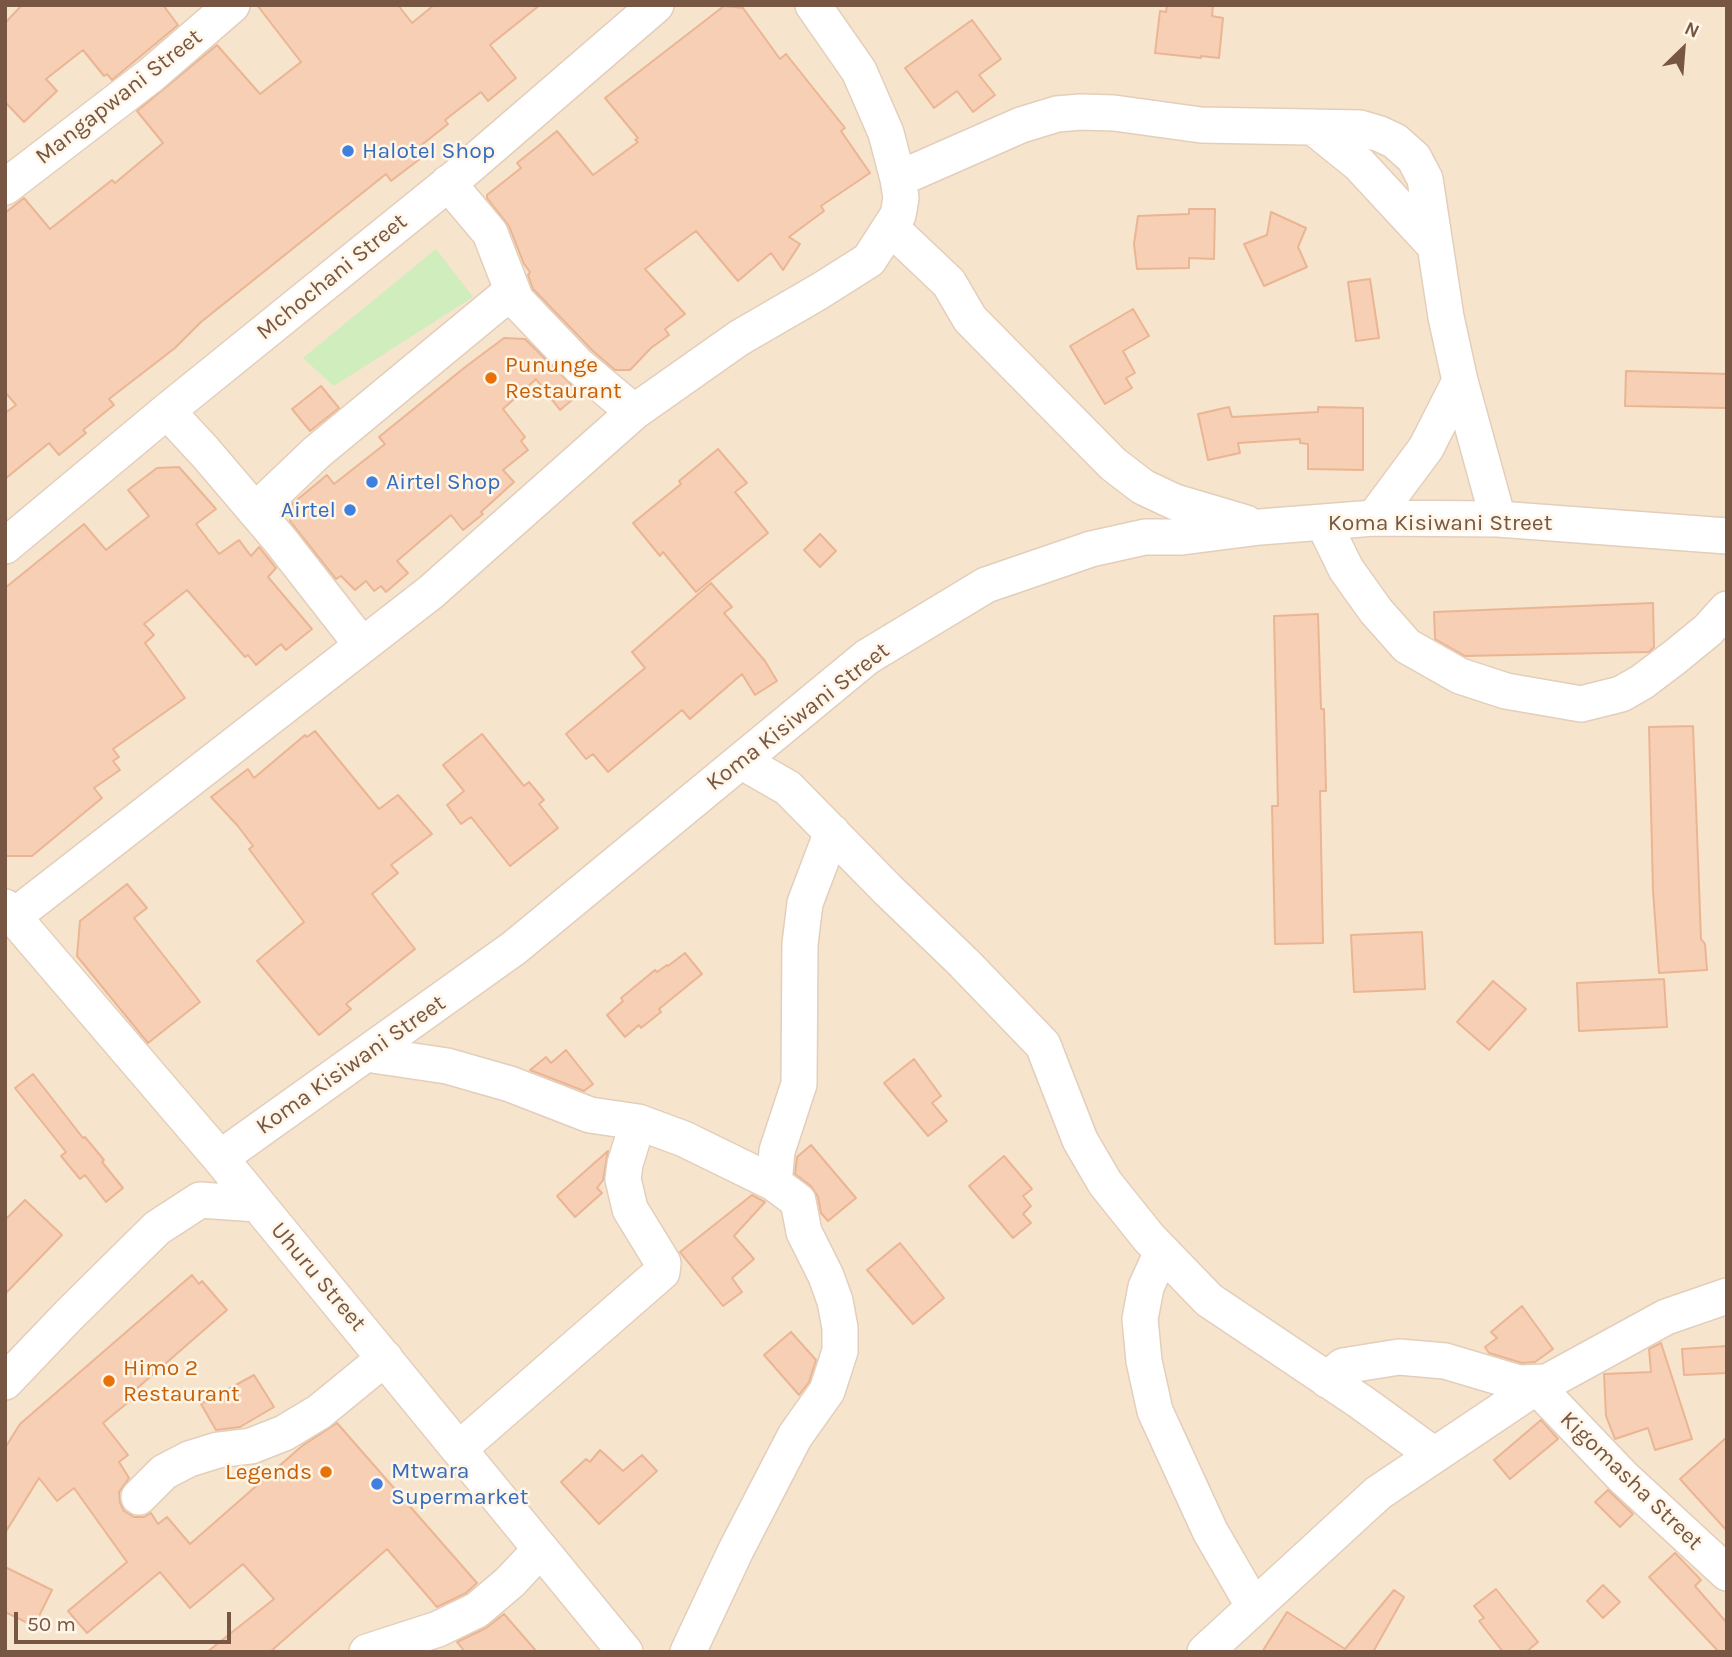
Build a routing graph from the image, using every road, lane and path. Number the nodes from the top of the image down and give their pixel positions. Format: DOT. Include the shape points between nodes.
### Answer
graph roads {
  1 [pos="232,5"];
  2 [pos="656,5"];
  3 [pos="813,5"];
  4 [pos="898,179"];
  5 [pos="448,183"];
  6 [pos="5,187"];
  7 [pos="891,228"];
  8 [pos="516,300"];
  9 [pos="1460,381"];
  10 [pos="167,411"];
  11 [pos="634,412"];
  12 [pos="255,511"];
  13 [pos="1374,518"];
  14 [pos="1498,519"];
  15 [pos="1323,522"];
  16 [pos="1260,527"];
  17 [pos="1727,536"];
  18 [pos="5,546"];
  19 [pos="1727,608"];
  20 [pos="362,645"];
  21 [pos="741,761"];
  22 [pos="832,832"];
  23 [pos="9,912"];
  24 [pos="366,1054"];
  25 [pos="638,1122"];
  26 [pos="220,1158"];
  27 [pos="774,1183"];
  28 [pos="257,1204"];
  29 [pos="1163,1252"];
  30 [pos="1727,1296"];
  31 [pos="385,1358"];
  32 [pos="1326,1380"];
  33 [pos="5,1382"];
  34 [pos="1541,1385"];
  35 [pos="459,1449"];
  36 [pos="1434,1455"];
  37 [pos="139,1497"];
  38 [pos="540,1550"];
  39 [pos="1727,1573"];
  40 [pos="1254,1607"];
  41 [pos="367,1652"];
  42 [pos="625,1652"];
  43 [pos="688,1652"];
  44 [pos="1205,1652"];
  1 -- 6 [label="street, Mangapwani Street" via="151,75"];
  2 -- 5 [label="street, Mchochani Street"];
  3 -- 4 [label="street" via="859,71 886,134"];
  4 -- 7 [label="street" via="901,198"];
  4 -- 9 [label="street" via="994,135 1057,114 1114,113 1200,125 1360,128 1380,134 1406,150 1425,179"];
  5 -- 8 [label="street" via="490,233"];
  5 -- 10 [label="street, Mchochani Street"];
  7 -- 11 [label="street" via="869,260 739,338"];
  7 -- 16 [label="street" via="949,283 970,319 1113,464 1143,487 1175,502"];
  8 -- 11 [label="street" via="579,366"];
  8 -- 12 [label="street" via="501,300 317,452"];
  9 -- 13 [label="street" via="1426,449"];
  9 -- 14 [label="street"];
  10 -- 12 [label="street"];
  10 -- 18 [label="street, Mchochani Street"];
  11 -- 20 [label="street" via="431,592"];
  12 -- 20 [label="street"];
  13 -- 14 [label="street, Koma Kisiwani Street"];
  13 -- 15 [label="street, Koma Kisiwani Street"];
  14 -- 17 [label="street, Koma Kisiwani Street"];
  15 -- 16 [label="street, Koma Kisiwani Street"];
  15 -- 19 [label="street" via="1346,569 1407,646 1460,676 1506,691 1581,704 1621,694 1683,651"];
  16 -- 21 [label="street, Koma Kisiwani Street" via="1145,537 1091,549 986,585 867,657"];
  20 -- 23 [label="street"];
  21 -- 22 [label="street" via="788,788"];
  21 -- 24 [label="street, Koma Kisiwani Street" via="514,948"];
  22 -- 27 [label="street" via="805,903 800,944 799,1084 777,1151"];
  22 -- 29 [label="street" via="1043,1045 1080,1140 1105,1183"];
  23 -- 26 [label="street, Uhuru Street"];
  24 -- 25 [label="street" via="447,1066 590,1115"];
  24 -- 26 [label="street, Koma Kisiwani Street"];
  25 -- 27 [label="street"];
  25 -- 35 [label="street" via="623,1179 630,1209 663,1263 662,1272"];
  26 -- 28 [label="street, Uhuru Street"];
  27 -- 43 [label="street" via="797,1201 804,1232 835,1301 840,1351 827,1391 795,1436"];
  28 -- 31 [label="street, Uhuru Street"];
  28 -- 33 [label="street" via="200,1200 158,1228"];
  29 -- 32 [label="street" via="1209,1300"];
  29 -- 40 [label="street" via="1146,1287 1139,1320 1155,1411 1210,1531"];
  30 -- 34 [label="street" via="1666,1317"];
  31 -- 35 [label="street, Uhuru Street"];
  31 -- 37 [label="street" via="285,1433 251,1446 189,1459 164,1472"];
  32 -- 34 [label="street" via="1343,1366 1399,1357 1445,1361"];
  32 -- 36 [label="street"];
  34 -- 36 [label="street"];
  34 -- 39 [label="street, Kigomasha Street" via="1623,1477"];
  35 -- 38 [label="street, Uhuru Street"];
  36 -- 40 [label="street" via="1378,1493"];
  38 -- 41 [label="street" via="477,1610 438,1629"];
  38 -- 42 [label="street, Uhuru Street"];
  40 -- 44 [label="street"];
}
